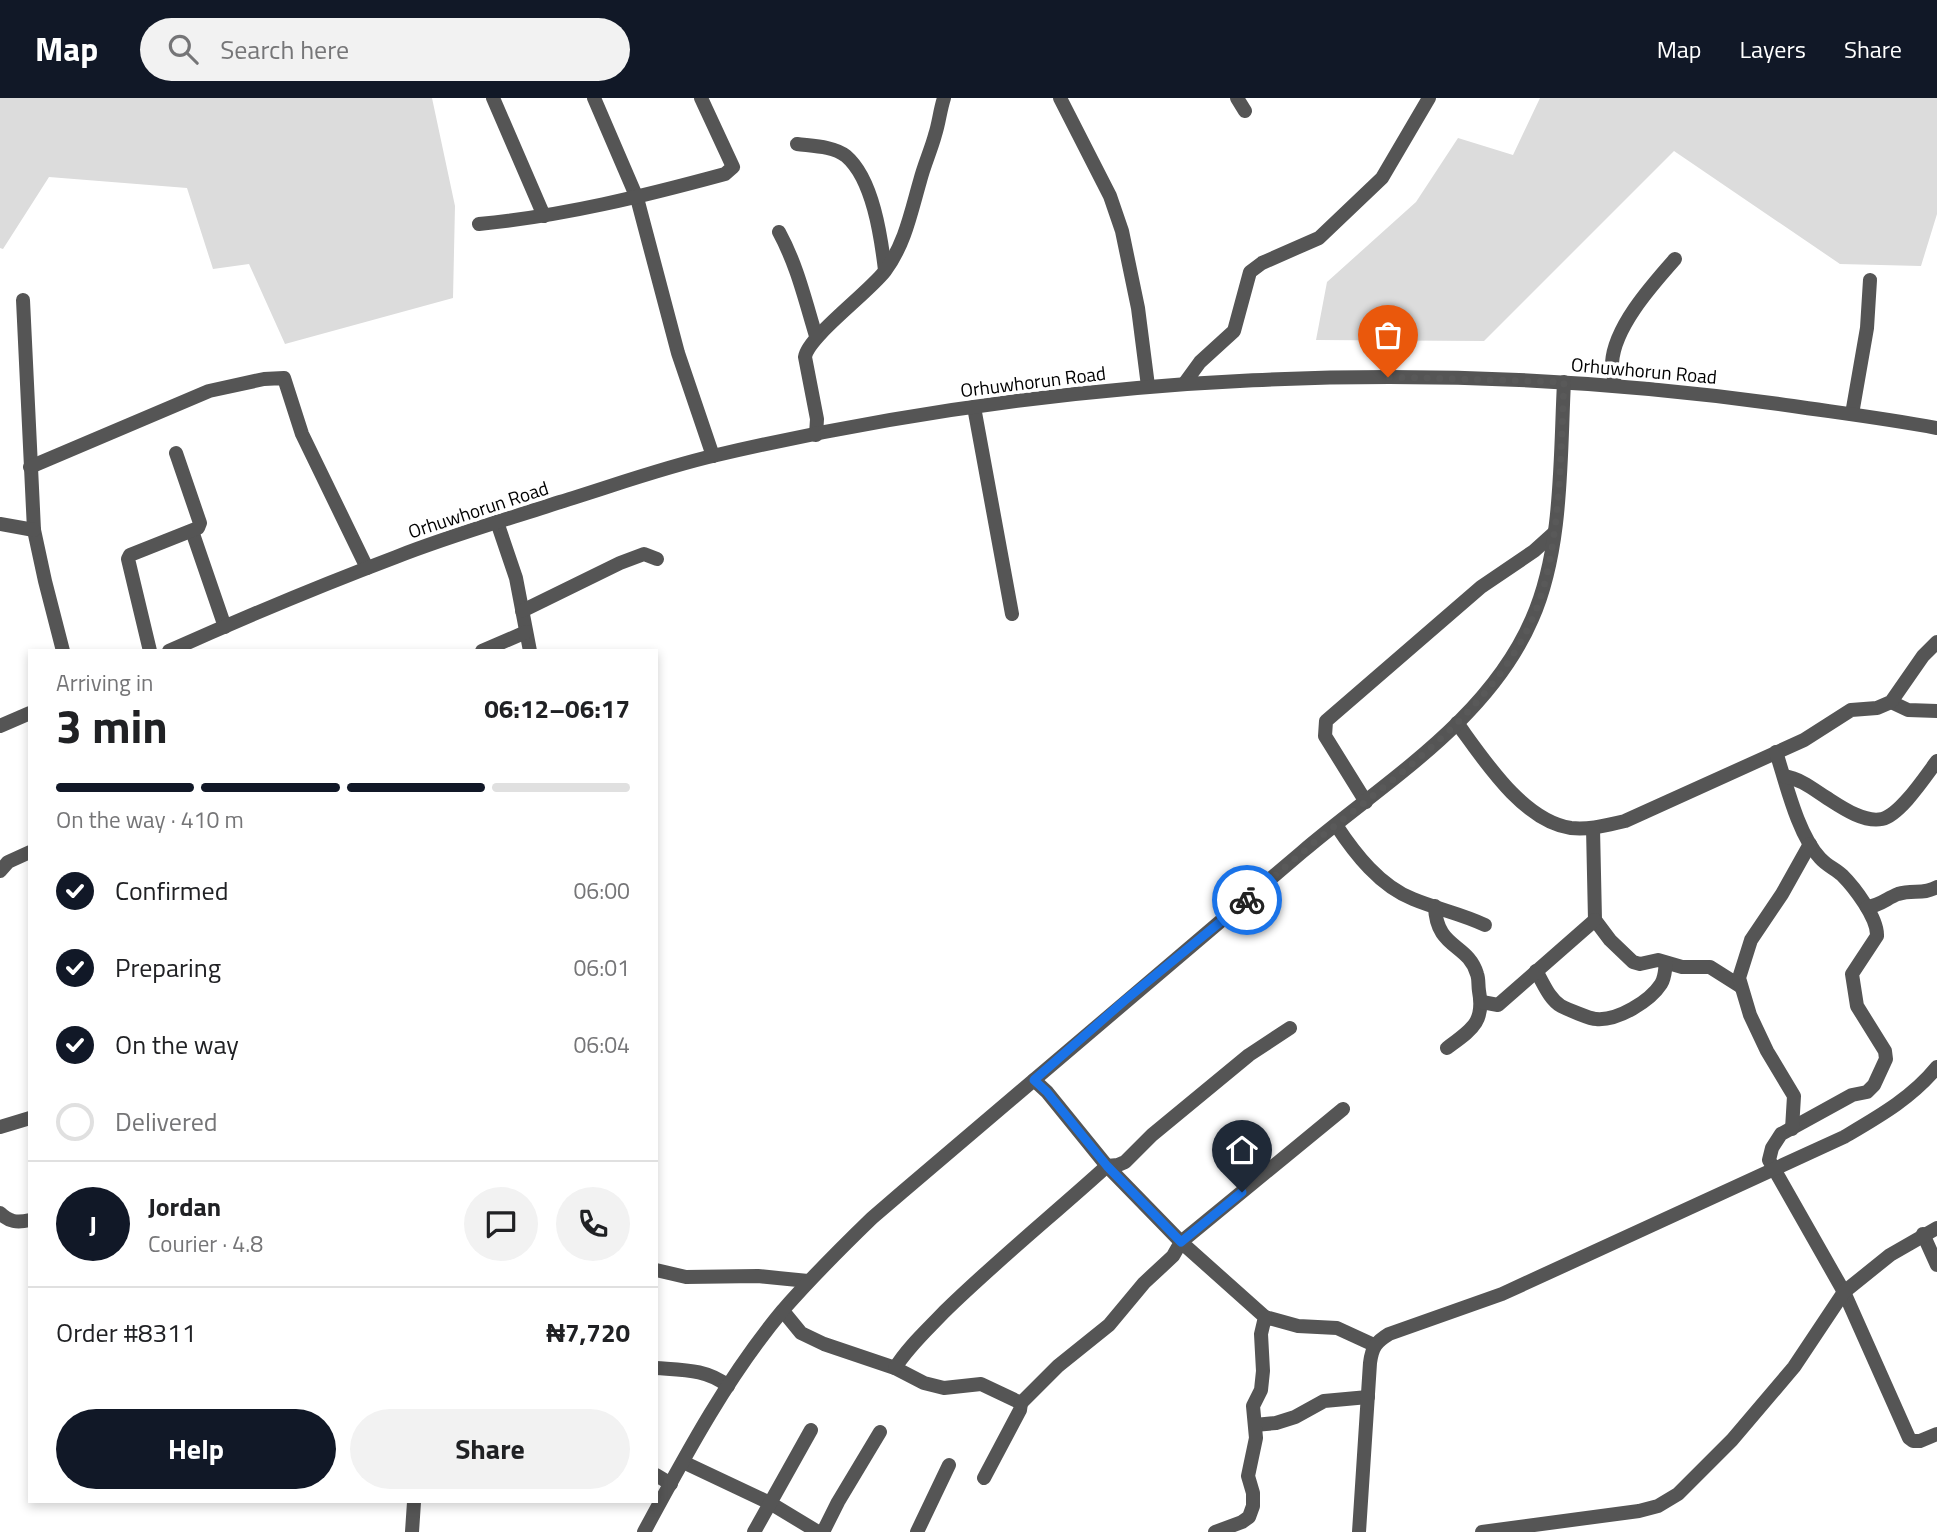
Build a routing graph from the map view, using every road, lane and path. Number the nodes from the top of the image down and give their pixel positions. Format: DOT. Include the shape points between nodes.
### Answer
graph roads {
  1 [pos="493,98"];
  2 [pos="594,98"];
  3 [pos="701,98"];
  4 [pos="944,98"];
  5 [pos="1237,98"];
  6 [pos="1429,98"];
  7 [pos="1062,99"];
  8 [pos="1245,111"];
  9 [pos="797,144"];
  10 [pos="637,198"];
  11 [pos="544,216"];
  12 [pos="478,224"];
  13 [pos="779,232"];
  14 [pos="1675,259"];
  15 [pos="885,270"];
  16 [pos="1870,279"];
  17 [pos="23,300"];
  18 [pos="816,336"];
  19 [pos="1564,382"];
  20 [pos="1184,384"];
  21 [pos="1615,385"];
  22 [pos="1149,386"];
  23 [pos="974,407"];
  24 [pos="1852,414"];
  25 [pos="1937,428"];
  26 [pos="816,435"];
  27 [pos="176,453"];
  28 [pos="713,456"];
  29 [pos="30,467"];
  30 [pos="497,523"];
  31 [pos="0,524"];
  32 [pos="34,530"];
  33 [pos="192,531"];
  34 [pos="1554,533"];
  35 [pos="657,559"];
  36 [pos="367,569"];
  37 [pos="522,611"];
  38 [pos="1012,614"];
  39 [pos="225,627"];
  40 [pos="526,632"];
  41 [pos="1937,642"];
  42 [pos="62,649"];
  43 [pos="150,649"];
  44 [pos="174,649"];
  45 [pos="487,649"];
  46 [pos="530,649"];
  47 [pos="1891,702"];
  48 [pos="1937,712"];
  49 [pos="28,714"];
  50 [pos="1457,723"];
  51 [pos="0,726"];
  52 [pos="1776,752"];
  53 [pos="1937,761"];
  54 [pos="1784,776"];
  55 [pos="1366,802"];
  56 [pos="1336,825"];
  57 [pos="1593,828"];
  58 [pos="1810,844"];
  59 [pos="28,853"];
  60 [pos="0,871"];
  61 [pos="1934,892"];
  62 [pos="1435,906"];
  63 [pos="1867,907"];
  64 [pos="1595,920"];
  65 [pos="1485,925"];
  66 [pos="1666,963"];
  67 [pos="1536,971"];
  68 [pos="1740,986"];
  69 [pos="1482,1002"];
  70 [pos="1290,1028"];
  71 [pos="1447,1048"];
  72 [pos="1937,1067"];
  73 [pos="1034,1080"];
  74 [pos="1343,1109"];
  75 [pos="28,1119"];
  76 [pos="0,1127"];
  77 [pos="1792,1129"];
  78 [pos="1107,1166"];
  79 [pos="1773,1169"];
  80 [pos="0,1213"];
  81 [pos="28,1220"];
  82 [pos="1930,1231"];
  83 [pos="1181,1242"];
  84 [pos="1937,1265"];
  85 [pos="658,1270"];
  86 [pos="808,1282"];
  87 [pos="1844,1292"];
  88 [pos="783,1311"];
  89 [pos="1265,1317"];
  90 [pos="1374,1345"];
  91 [pos="658,1368"];
  92 [pos="895,1368"];
  93 [pos="729,1386"];
  94 [pos="1368,1397"];
  95 [pos="1021,1403"];
  96 [pos="1255,1425"];
  97 [pos="811,1430"];
  98 [pos="880,1432"];
  99 [pos="1937,1434"];
  100 [pos="684,1462"];
  101 [pos="949,1465"];
  102 [pos="658,1476"];
  103 [pos="984,1478"];
  104 [pos="671,1484"];
  105 [pos="414,1503"];
  106 [pos="770,1503"];
  107 [pos="412,1532"];
  108 [pos="644,1532"];
  109 [pos="754,1532"];
  110 [pos="820,1532"];
  111 [pos="917,1532"];
  112 [pos="1215,1532"];
  113 [pos="1359,1532"];
  114 [pos="1482,1532"];
  1 -- 11 [label="street"];
  2 -- 10 [label="street"];
  3 -- 10 [label="street" via="733,167 725,174"];
  4 -- 15 [label="street" via="911,216"];
  5 -- 8 [label="street"];
  6 -- 20 [label="street" via="1382,178 1319,238 1251,272 1234,331 1199,362"];
  7 -- 22 [label="street" via="1110,196 1122,231"];
  9 -- 15 [label="street" via="836,151 855,167 872,203"];
  10 -- 11 [label="street"];
  10 -- 28 [label="street" via="677,354"];
  11 -- 12 [label="street"];
  13 -- 18 [label="street" via="799,274"];
  14 -- 21 [label="street" via="1643,294 1625,327 1613,358"];
  15 -- 18 [label="street"];
  16 -- 24 [label="street" via="1867,328"];
  17 -- 29 [label="street"];
  18 -- 26 [label="street" via="805,357"];
  19 -- 20 [label="street, Orhuwhorun Road" via="1341,377"];
  19 -- 21 [label="street, Orhuwhorun Road"];
  19 -- 34 [label="street"];
  20 -- 22 [label="street, Orhuwhorun Road"];
  21 -- 24 [label="street, Orhuwhorun Road"];
  22 -- 23 [label="street, Orhuwhorun Road"];
  23 -- 26 [label="street, Orhuwhorun Road"];
  23 -- 38 [label="street"];
  24 -- 25 [label="street, Orhuwhorun Road"];
  26 -- 28 [label="street, Orhuwhorun Road"];
  27 -- 33 [label="street" via="200,523"];
  28 -- 30 [label="street, Orhuwhorun Road"];
  29 -- 32 [label="street"];
  29 -- 36 [label="street" via="209,391 284,377 302,434"];
  30 -- 36 [label="street, Orhuwhorun Road"];
  30 -- 37 [label="street"];
  31 -- 32 [label="street"];
  32 -- 42 [label="street"];
  33 -- 39 [label="street"];
  33 -- 43 [label="street" via="128,559"];
  34 -- 50 [label="street" via="1546,580 1527,629 1493,684"];
  34 -- 55 [label="street" via="1481,587 1326,721 1325,736"];
  35 -- 37 [label="street" via="644,554 620,563"];
  36 -- 39 [label="street, Orhuwhorun Road"];
  37 -- 40 [label="street"];
  39 -- 44 [label="street, Orhuwhorun Road"];
  40 -- 45 [label="street"];
  40 -- 46 [label="street"];
  41 -- 47 [label="street"];
  47 -- 48 [label="street" via="1908,710"];
  47 -- 52 [label="street" via="1851,710"];
  49 -- 51 [label="street"];
  50 -- 55 [label="street"];
  50 -- 57 [label="street" via="1532,812 1548,822"];
  52 -- 54 [label="street"];
  52 -- 57 [label="street" via="1625,821"];
  53 -- 54 [label="street" via="1897,811 1883,819 1857,814 1796,778"];
  54 -- 58 [label="street"];
  55 -- 56 [label="street"];
  56 -- 62 [label="street" via="1388,885"];
  56 -- 73 [label="street"];
  57 -- 64 [label="street"];
  58 -- 63 [label="street"];
  58 -- 68 [label="street" via="1751,940"];
  59 -- 60 [label="street"];
  61 -- 63 [label="street" via="1898,894"];
  62 -- 65 [label="street"];
  62 -- 69 [label="street" via="1438,930 1472,964"];
  63 -- 77 [label="street" via="1878,932 1852,974 1854,991 1857,1006 1886,1059 1867,1091"];
  64 -- 66 [label="street" via="1633,962"];
  64 -- 67 [label="street"];
  66 -- 67 [label="street" via="1663,982 1653,992 1625,1012 1595,1020 1561,1006"];
  66 -- 68 [label="street" via="1710,967"];
  67 -- 69 [label="street" via="1498,1005"];
  68 -- 77 [label="street" via="1750,1015 1794,1096"];
  69 -- 71 [label="street" via="1476,1024"];
  70 -- 78 [label="street" via="1249,1055 1125,1161"];
  72 -- 79 [label="street" via="1877,1118"];
  73 -- 78 [label="street"];
  73 -- 86 [label="street" via="872,1218"];
  74 -- 83 [label="street"];
  75 -- 76 [label="street"];
  77 -- 79 [label="street" via="1781,1134 1772,1148 1769,1160"];
  78 -- 83 [label="street"];
  78 -- 92 [label="street" via="976,1281 904,1353"];
  79 -- 87 [label="street"];
  79 -- 90 [label="street" via="1502,1294 1389,1334"];
  80 -- 81 [label="street" via="6,1220"];
  82 -- 84 [label="street"];
  82 -- 87 [label="street" via="1890,1255"];
  83 -- 89 [label="street"];
  83 -- 95 [label="street" via="1109,1325"];
  85 -- 86 [label="street" via="687,1277 758,1276"];
  86 -- 88 [label="street"];
  87 -- 99 [label="street" via="1909,1438 1920,1441"];
  87 -- 114 [label="street" via="1794,1367 1678,1494 1639,1511"];
  88 -- 92 [label="street" via="801,1333"];
  88 -- 93 [label="street"];
  89 -- 90 [label="street" via="1298,1326 1337,1328"];
  89 -- 96 [label="street" via="1261,1390 1252,1406"];
  90 -- 94 [label="street"];
  91 -- 93 [label="street" via="702,1372"];
  92 -- 95 [label="street" via="944,1388 981,1384"];
  93 -- 100 [label="street"];
  94 -- 96 [label="street" via="1324,1401 1276,1423"];
  94 -- 113 [label="street"];
  95 -- 103 [label="street"];
  96 -- 112 [label="street" via="1248,1476 1253,1493 1249,1517"];
  97 -- 106 [label="street"];
  98 -- 110 [label="street"];
  100 -- 104 [label="street"];
  100 -- 106 [label="street"];
  101 -- 111 [label="street"];
  102 -- 104 [label="street"];
  104 -- 108 [label="street"];
  105 -- 107 [label="street"];
  106 -- 109 [label="street"];
  106 -- 110 [label="street"];
}
